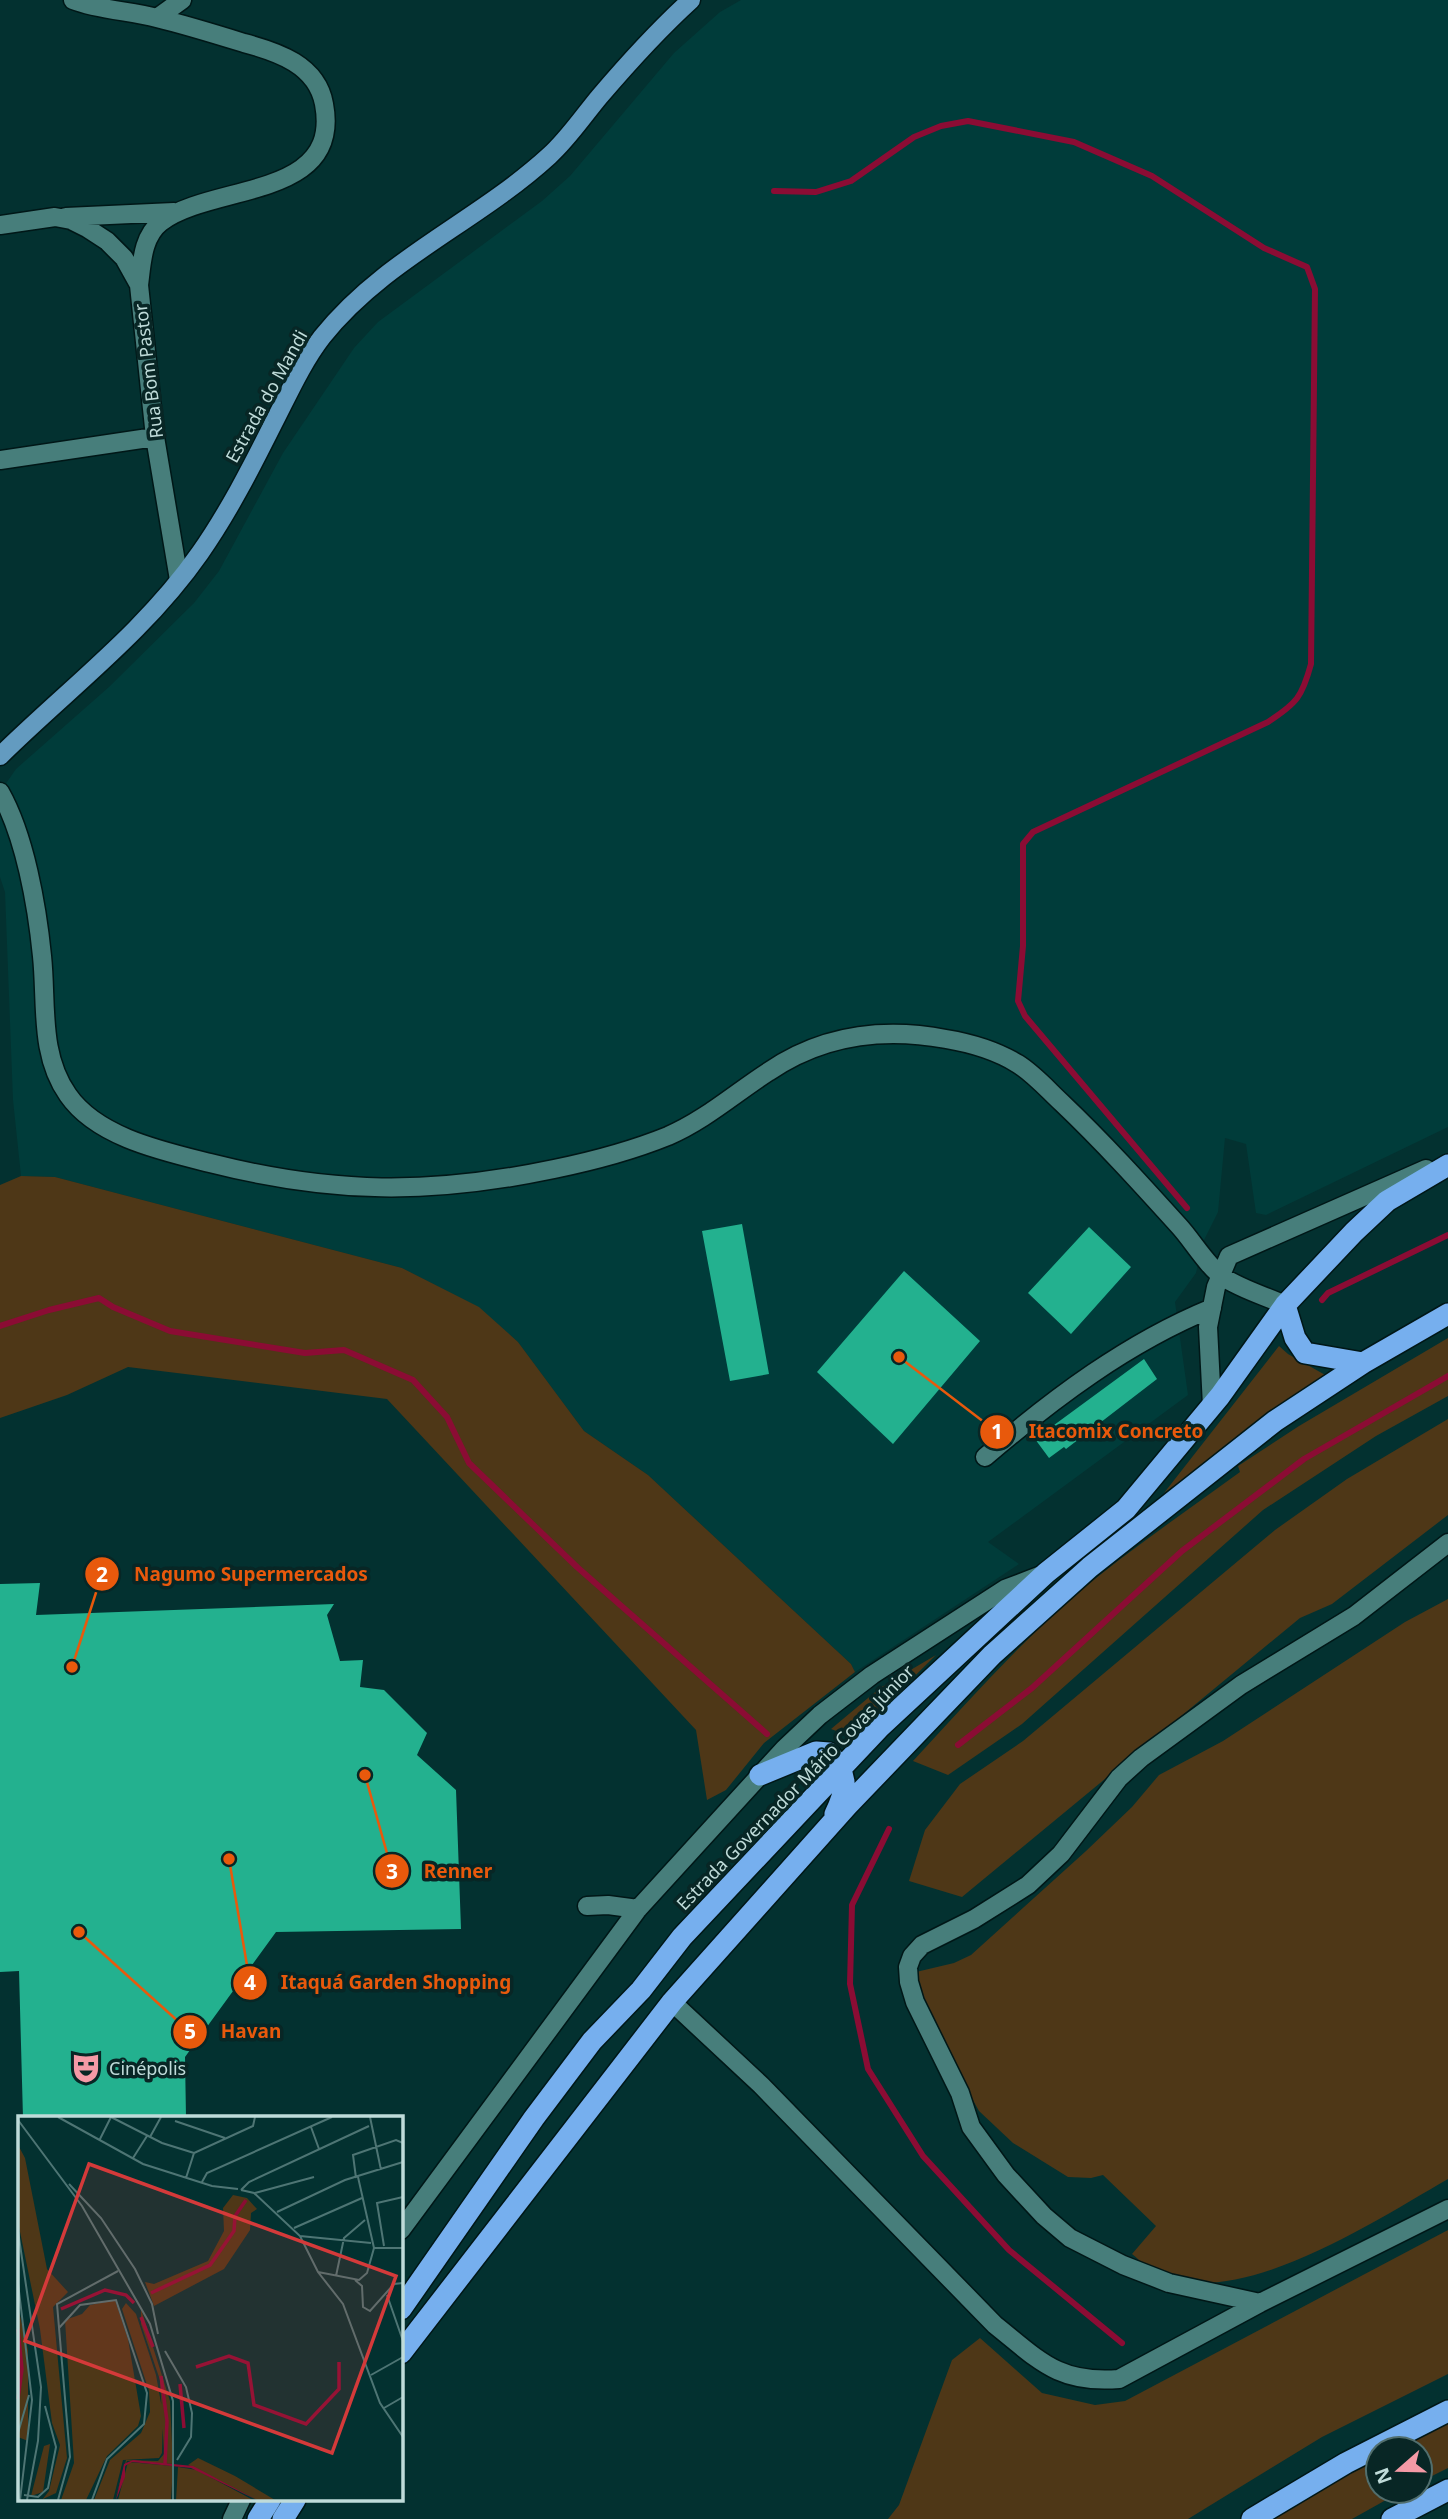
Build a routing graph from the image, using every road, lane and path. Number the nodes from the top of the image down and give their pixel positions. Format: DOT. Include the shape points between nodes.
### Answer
graph roads {
  1 [pos="73,0"];
  2 [pos="181,0"];
  3 [pos="691,0"];
  4 [pos="157,18"];
  5 [pos="179,211"];
  6 [pos="55,217"];
  7 [pos="0,225"];
  8 [pos="139,285"];
  9 [pos="155,437"];
  10 [pos="0,460"];
  11 [pos="179,580"];
  12 [pos="0,756"];
  13 [pos="0,792"];
  14 [pos="1448,1162"];
  15 [pos="1220,1276"];
  16 [pos="1285,1305"];
  17 [pos="1212,1308"];
  18 [pos="1448,1314"];
  19 [pos="1363,1363"];
  20 [pos="1212,1406"];
  21 [pos="985,1457"];
  22 [pos="1448,1543"];
  23 [pos="1046,1573"];
  24 [pos="842,1768"];
  25 [pos="760,1775"];
  26 [pos="828,1828"];
  27 [pos="587,1906"];
  28 [pos="638,1909"];
  29 [pos="672,2002"];
  30 [pos="1448,2209"];
  31 [pos="402,2229"];
  32 [pos="1260,2303"];
  33 [pos="402,2308"];
  34 [pos="402,2352"];
  35 [pos="1448,2411"];
  36 [pos="1448,2490"];
  37 [pos="240,2502"];
  38 [pos="269,2502"];
  39 [pos="294,2502"];
  40 [pos="232,2519"];
  41 [pos="258,2519"];
  42 [pos="283,2519"];
  43 [pos="1252,2519"];
  44 [pos="1392,2519"];
  1 -- 4 [label="street"];
  2 -- 4 [label="street"];
  3 -- 11 [label="main road, Estrada do Mandi" via="637,52 551,155 395,266 342,314 297,377 223,515"];
  4 -- 5 [label="street" via="288,58 317,83 325,111 323,142 317,154 298,170 280,180"];
  5 -- 6 [label="street"];
  5 -- 8 [label="street" via="150,234"];
  6 -- 7 [label="street, Rua Bom Pastor"];
  6 -- 8 [label="street, Rua Bom Pastor" via="71,220 107,242 124,258"];
  8 -- 9 [label="street, Rua Bom Pastor"];
  9 -- 10 [label="street"];
  9 -- 11 [label="street, Rua Bom Pastor"];
  11 -- 12 [label="main road, Estrada do Mandi" via="104,661"];
  13 -- 15 [label="street" via="31,880 43,955 51,1060 67,1094 102,1128 263,1176 344,1187 433,1188 504,1180 635,1149 710,1114 768,1072 821,1043 883,1034 945,1038 1018,1064 1081,1121"];
  14 -- 15 [label="street" via="1229,1256"];
  14 -- 16 [label="highway, Estrada Governador Mário Covas Júnior" via="1387,1201"];
  15 -- 16 [label="street"];
  15 -- 17 [label="street"];
  16 -- 19 [label="highway" via="1305,1353"];
  16 -- 20 [label="highway, Estrada Governador Mário Covas Júnior"];
  17 -- 20 [label="street" via="1208,1327"];
  17 -- 21 [label="street" via="1174,1323 1085,1377"];
  18 -- 19 [label="highway"];
  19 -- 26 [label="highway" via="1275,1421 1090,1567 992,1655"];
  20 -- 23 [label="highway, Estrada Governador Mário Covas Júnior" via="1126,1508"];
  22 -- 32 [label="street" via="1354,1616 1241,1685 1141,1758 1119,1778 1061,1854 1028,1885 922,1945 908,1967 915,2002 960,2093 971,2126 1006,2175 1044,2216 1070,2238 1123,2265 1169,2283"];
  23 -- 24 [label="highway, Estrada Governador Mário Covas Júnior"];
  23 -- 25 [label="street" via="1006,1589 872,1675 820,1715"];
  24 -- 25 [label="highway" via="829,1753 816,1752"];
  24 -- 26 [label="highway" via="845,1788"];
  24 -- 33 [label="highway, Estrada Governador Mário Covas Júnior" via="682,1937 641,1990 592,2041"];
  25 -- 28 [label="street"];
  26 -- 29 [label="highway"];
  27 -- 28 [label="street"];
  28 -- 31 [label="street"];
  29 -- 32 [label="street" via="761,2085 995,2325 1062,2374 1094,2381 1119,2379"];
  29 -- 34 [label="highway"];
  30 -- 32 [label="street"];
  35 -- 43 [label="highway" via="1346,2463"];
  36 -- 44 [label="highway"];
  37 -- 40 [label="street"];
  38 -- 41 [label="highway"];
  39 -- 42 [label="highway"];
}
